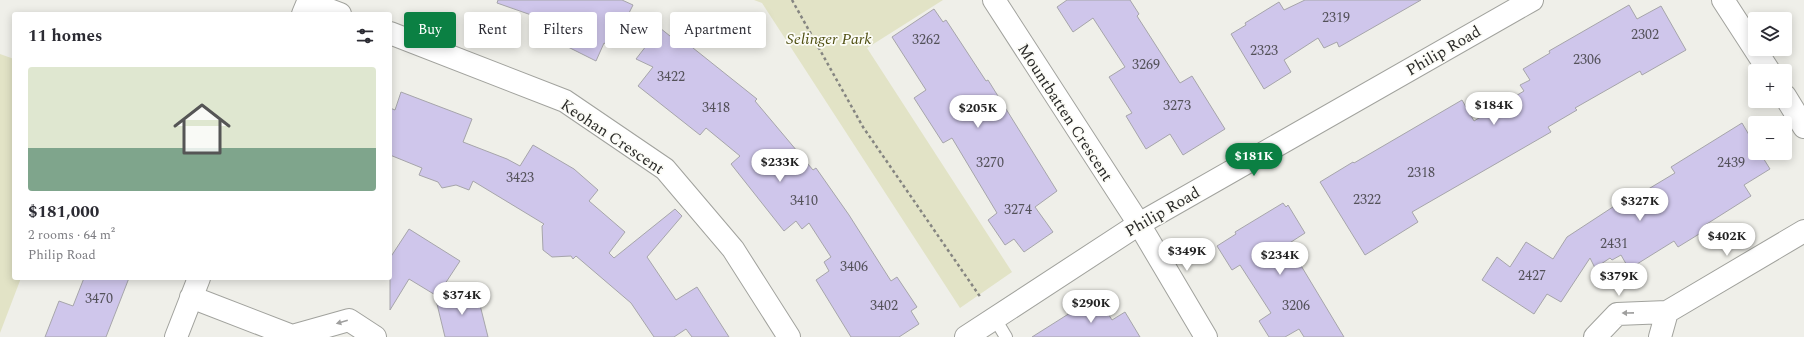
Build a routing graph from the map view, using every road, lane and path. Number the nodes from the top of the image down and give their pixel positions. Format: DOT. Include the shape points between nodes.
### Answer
graph roads {
  1 [pos="792,0"];
  2 [pos="994,0"];
  3 [pos="1532,0"];
  4 [pos="1723,0"];
  5 [pos="305,5"];
  6 [pos="332,12"];
  7 [pos="392,34"];
  8 [pos="1764,64"];
  9 [pos="1792,107"];
  10 [pos="1804,127"];
  11 [pos="1139,224"];
  12 [pos="1804,231"];
  13 [pos="195,288"];
  14 [pos="1667,312"];
  15 [pos="994,317"];
  16 [pos="176,337"];
  17 [pos="292,337"];
  18 [pos="375,337"];
  19 [pos="789,337"];
  20 [pos="966,337"];
  21 [pos="1006,337"];
  22 [pos="1206,337"];
  23 [pos="1596,337"];
  24 [pos="1660,337"];
  1 -- 15 [label="path" via="862,127"];
  2 -- 11 [label="street, Mountbatten Crescent"];
  3 -- 11 [label="street, Philip Road"];
  4 -- 8 [label="street"];
  5 -- 6 [label="street"];
  7 -- 19 [label="street, Keohan Crescent" via="564,101 664,169 733,249"];
  9 -- 10 [label="street"];
  11 -- 15 [label="street, Philip Road"];
  11 -- 22 [label="street, Mountbatten Crescent"];
  12 -- 14 [label="street"];
  13 -- 16 [label="street"];
  13 -- 17 [label="street"];
  14 -- 23 [label="street, one-way" via="1618,314"];
  14 -- 24 [label="street"];
  15 -- 20 [label="street, Philip Road"];
  15 -- 21 [label="lane"];
  18 -- 17 [label="street, one-way" via="349,320"];
}
